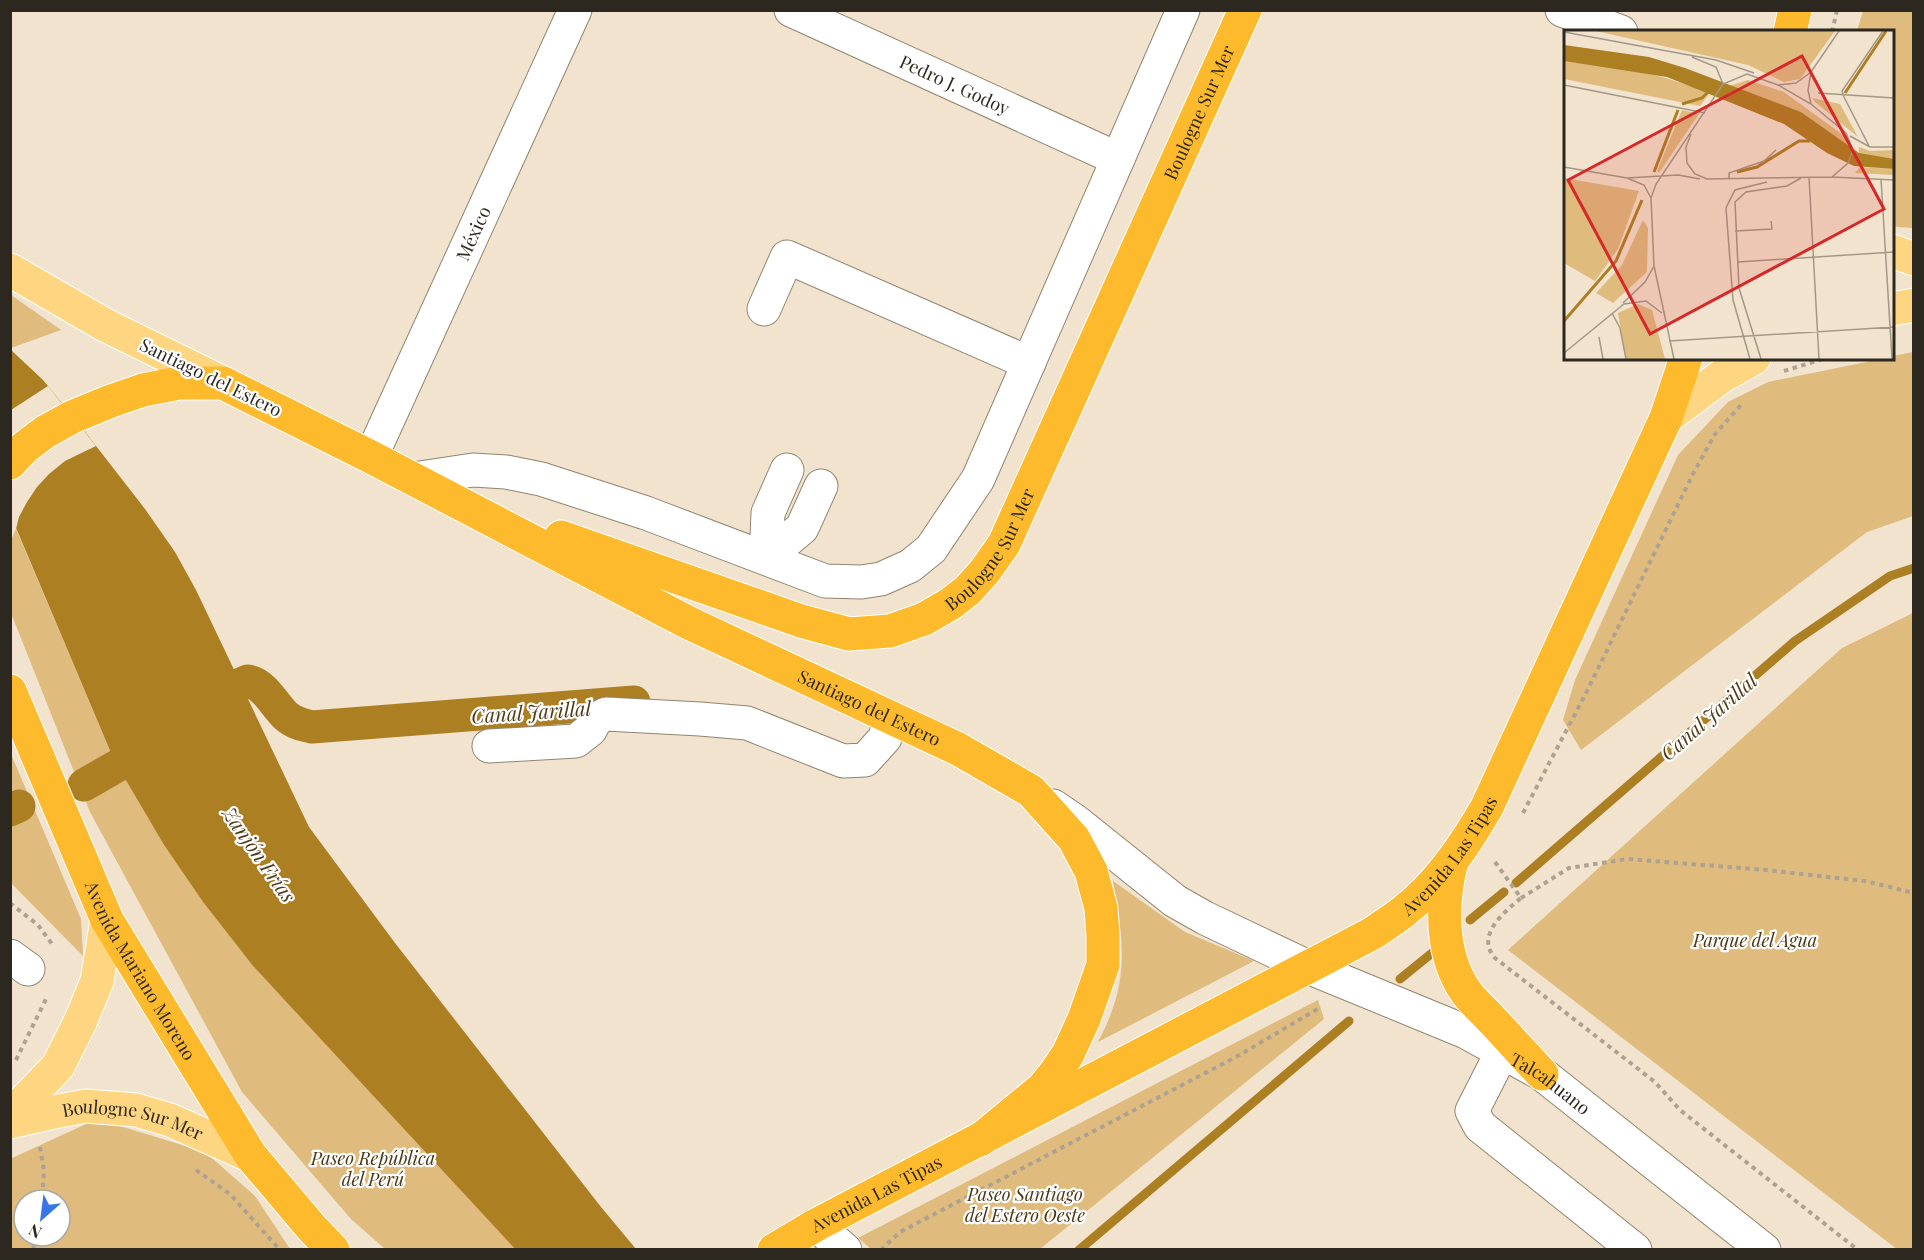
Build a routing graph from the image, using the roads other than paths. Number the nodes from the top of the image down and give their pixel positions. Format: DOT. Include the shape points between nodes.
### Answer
graph roads {
  1 [pos="575,10"];
  2 [pos="790,10"];
  3 [pos="1183,10"];
  4 [pos="1245,10"];
  5 [pos="1562,10"];
  6 [pos="1795,10"];
  7 [pos="1616,30"];
  8 [pos="1790,30"];
  9 [pos="1118,159"];
  10 [pos="1894,251"];
  11 [pos="1914,259"];
  12 [pos="10,270"];
  13 [pos="1914,305"];
  14 [pos="764,309"];
  15 [pos="1894,309"];
  16 [pos="1685,360"];
  17 [pos="1750,360"];
  18 [pos="1029,363"];
  19 [pos="223,384"];
  20 [pos="1666,418"];
  21 [pos="371,457"];
  22 [pos="10,463"];
  23 [pos="787,470"];
  24 [pos="413,479"];
  25 [pos="821,486"];
  26 [pos="451,498"];
  27 [pos="766,558"];
  28 [pos="10,691"];
  29 [pos="890,718"];
  30 [pos="489,746"];
  31 [pos="1031,791"];
  32 [pos="1452,861"];
  33 [pos="107,920"];
  34 [pos="1308,967"];
  35 [pos="1502,1052"];
  36 [pos="1542,1074"];
  37 [pos="15,1113"];
  38 [pos="980,1140"];
  39 [pos="251,1156"];
  40 [pos="816,1225"];
  41 [pos="324,1242"];
  42 [pos="774,1250"];
  43 [pos="845,1250"];
  44 [pos="1635,1250"];
  45 [pos="1764,1250"];
  1 -- 21 [label="street, México"];
  2 -- 9 [label="street, Pedro J. Godoy"];
  3 -- 9 [label="street"];
  4 -- 26 [label="highway, Boulogne Sur Mer" via="1004,544 968,590 950,604 924,619 890,631 849,634 801,621"];
  5 -- 7 [label="street"];
  6 -- 8 [label="highway"];
  9 -- 18 [label="street"];
  10 -- 11 [label="main road"];
  12 -- 19 [label="main road, Santiago del Estero" via="105,325"];
  13 -- 15 [label="main road"];
  14 -- 18 [label="street" via="787,257"];
  16 -- 20 [label="highway, Avenida Las Tipas"];
  17 -- 20 [label="main road"];
  18 -- 27 [label="street" via="978,479 931,549 910,566 881,579 825,581"];
  19 -- 21 [label="highway, Santiago del Estero"];
  19 -- 22 [label="highway" via="179,383 143,390 72,417 34,440"];
  20 -- 32 [label="highway, Avenida Las Tipas" via="1487,807"];
  21 -- 24 [label="highway, Santiago del Estero"];
  23 -- 27 [label="street" via="768,513"];
  24 -- 26 [label="highway, Santiago del Estero"];
  24 -- 27 [label="street" via="473,470 541,479"];
  25 -- 27 [label="street" via="802,528"];
  26 -- 29 [label="highway, Santiago del Estero" via="689,623"];
  28 -- 33 [label="highway, Avenida Mariano Moreno"];
  29 -- 30 [label="street" via="885,738 865,760 843,761 747,723 606,714 576,741"];
  29 -- 31 [label="highway, Santiago del Estero" via="958,749"];
  31 -- 34 [label="street, Santiago del Estero" via="1176,901"];
  31 -- 38 [label="highway, Avenida Las Tipas" via="1074,839 1091,871 1101,908 1103,965 1084,1019 1056,1072"];
  32 -- 34 [label="highway, Avenida Las Tipas" via="1404,911 1373,933"];
  32 -- 36 [label="highway" via="1444,909 1455,972 1466,992"];
  33 -- 37 [label="main road" via="97,981 81,1020 58,1066"];
  33 -- 39 [label="highway, Avenida Mariano Moreno"];
  34 -- 35 [label="street, Talcahuano" via="1466,1032"];
  34 -- 38 [label="highway, Avenida Las Tipas"];
  35 -- 36 [label="street, Talcahuano"];
  35 -- 44 [label="street" via="1472,1111 1480,1126"];
  36 -- 45 [label="street, Talcahuano"];
  37 -- 39 [label="main road, Boulogne Sur Mer" via="86,1106 136,1110 170,1120"];
  38 -- 40 [label="highway, Avenida Las Tipas"];
  39 -- 41 [label="highway, Avenida Mariano Moreno"];
  40 -- 42 [label="highway, Avenida Las Tipas"];
  40 -- 43 [label="street"];
}
